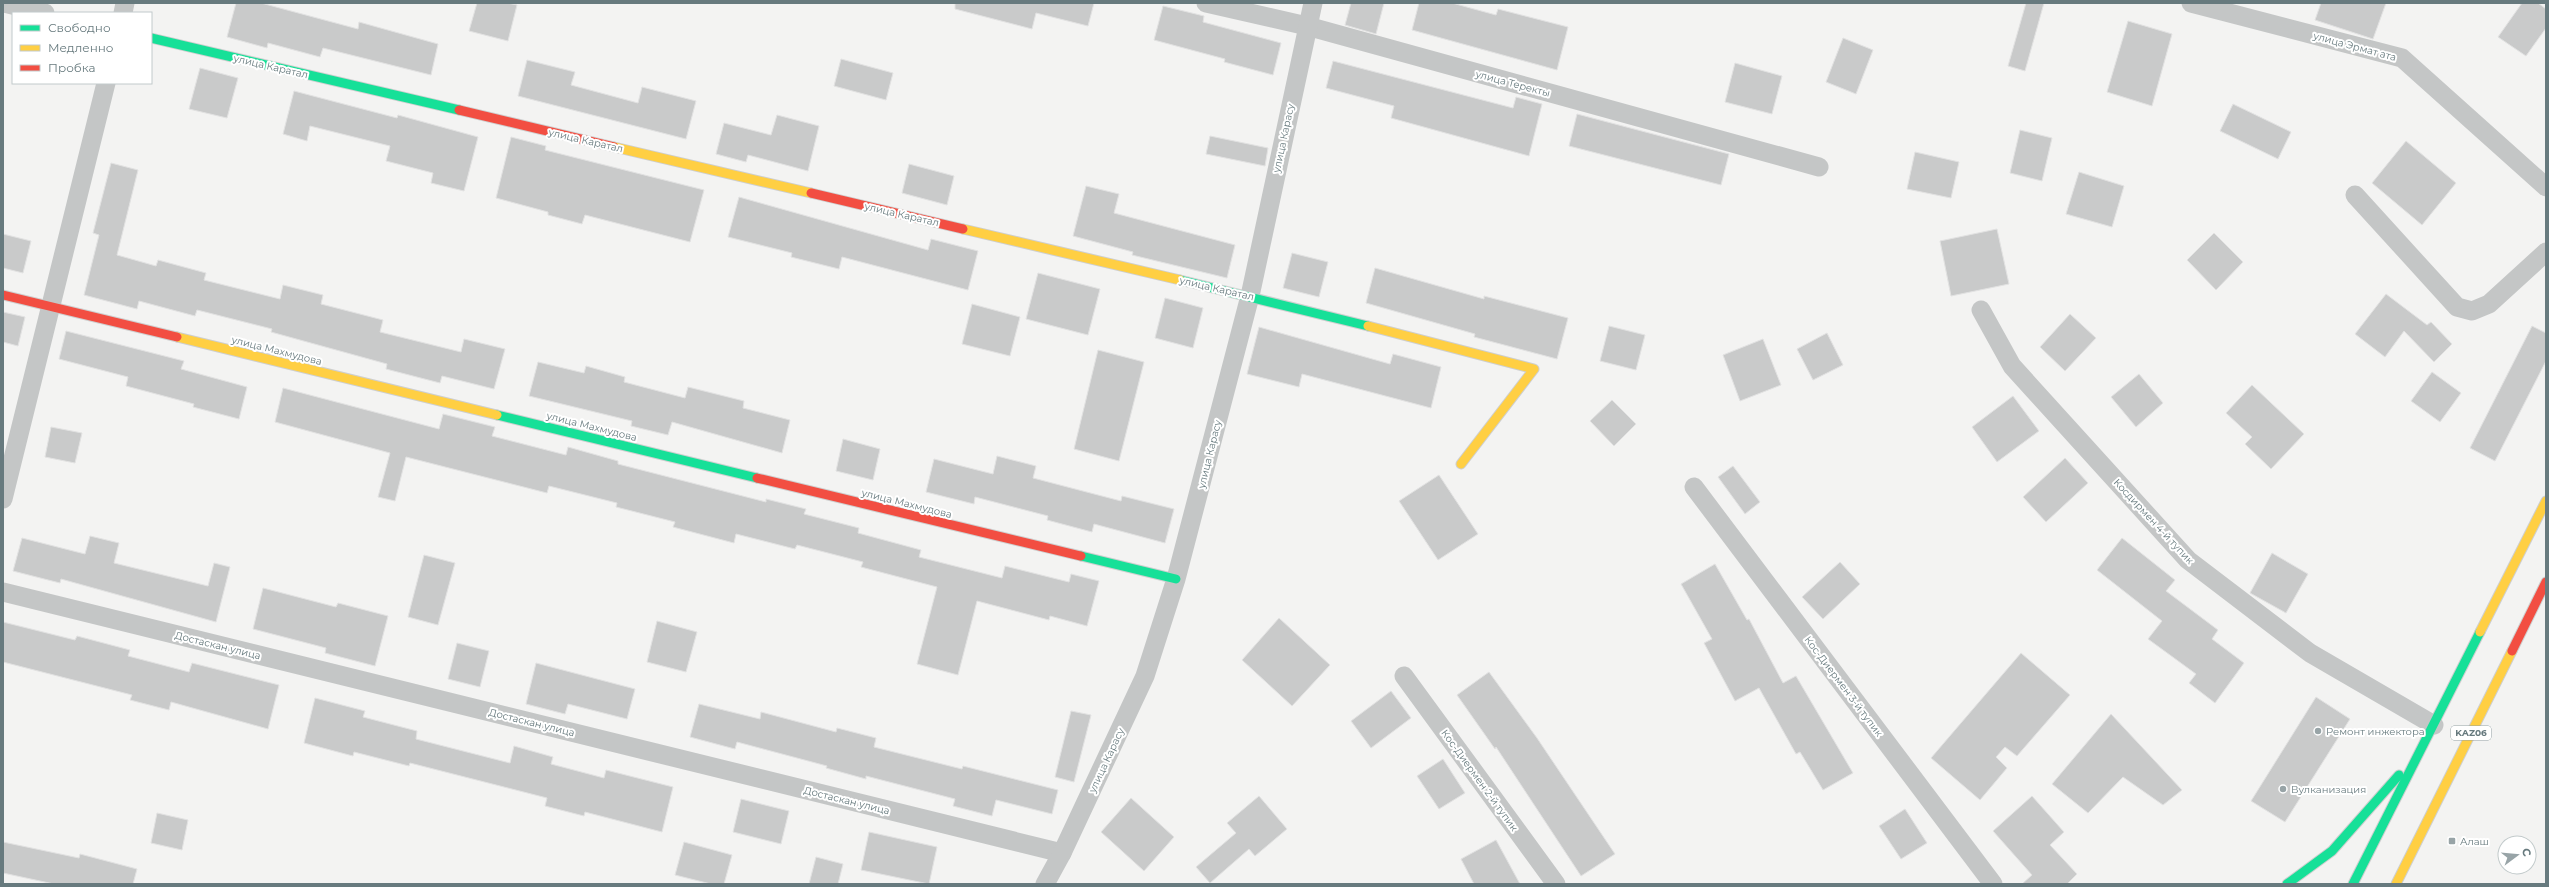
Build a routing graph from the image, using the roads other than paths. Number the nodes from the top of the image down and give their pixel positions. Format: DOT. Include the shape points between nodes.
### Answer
graph roads {
  1 [pos="4,3"];
  2 [pos="1206,3"];
  3 [pos="1312,3"];
  4 [pos="2191,3"];
  5 [pos="41,12"];
  6 [pos="1307,26"];
  7 [pos="152,38"];
  8 [pos="106,84"];
  9 [pos="1819,167"];
  10 [pos="2546,187"];
  11 [pos="2354,195"];
  12 [pos="2546,252"];
  13 [pos="3,295"];
  14 [pos="1250,296"];
  15 [pos="50,306"];
  16 [pos="1981,310"];
  17 [pos="1461,464"];
  18 [pos="1694,487"];
  19 [pos="3,500"];
  20 [pos="2546,501"];
  21 [pos="1176,579"];
  22 [pos="2546,582"];
  23 [pos="3,592"];
  24 [pos="1404,676"];
  25 [pos="2434,725"];
  26 [pos="2417,757"];
  27 [pos="2436,805"];
  28 [pos="1062,853"];
  29 [pos="1044,884"];
  30 [pos="1556,884"];
  31 [pos="1993,884"];
  32 [pos="2287,884"];
  33 [pos="2353,884"];
  34 [pos="2396,884"];
  35 [pos="2407,884"];
  1 -- 5 [label="street"];
  2 -- 6 [label="street, улица Теректы"];
  3 -- 6 [label="street, улица Карасу"];
  4 -- 10 [label="street, улица Эрмат ата" via="2402,58"];
  6 -- 9 [label="street, улица Теректы"];
  6 -- 14 [label="street, улица Карасу"];
  7 -- 14 [label="main road, улица Каратал"];
  8 -- 15 [label="street"];
  11 -- 12 [label="street" via="2457,307 2472,311 2489,304"];
  13 -- 15 [label="main road, улица Махмудова"];
  14 -- 17 [label="main road, улица Каратал" via="1534,369"];
  14 -- 21 [label="street, улица Карасу"];
  15 -- 19 [label="street"];
  15 -- 21 [label="main road, улица Махмудова"];
  16 -- 25 [label="street, Косдирмен 4-й тупик" via="2012,366 2188,560 2310,653"];
  18 -- 31 [label="street, Кос-Диермен 3-й тупик"];
  20 -- 25 [label="main road"];
  21 -- 28 [label="street, улица Карасу" via="1145,676"];
  22 -- 27 [label="main road, KАZ06"];
  23 -- 28 [label="street, Достаскан улица"];
  24 -- 30 [label="street, Кос-Диермен 2-й тупик"];
  25 -- 26 [label="main road"];
  26 -- 32 [label="main road" via="2332,851"];
  26 -- 33 [label="main road"];
  27 -- 34 [label="main road, KАZ06"];
  27 -- 35 [label="main road, KАZ06"];
  28 -- 29 [label="street, улица Карасу"];
}
